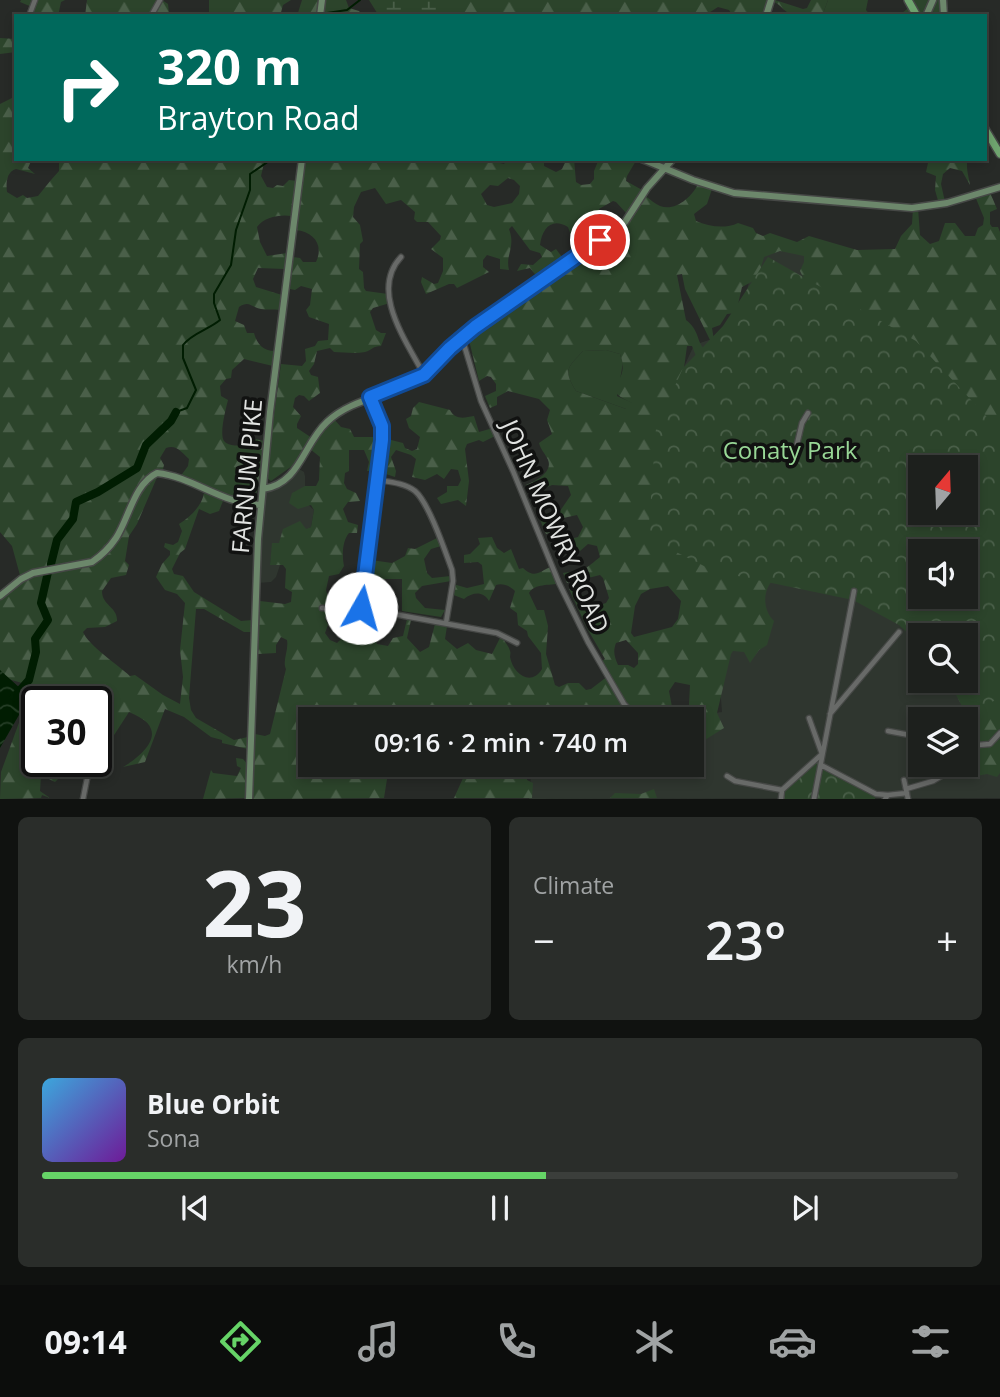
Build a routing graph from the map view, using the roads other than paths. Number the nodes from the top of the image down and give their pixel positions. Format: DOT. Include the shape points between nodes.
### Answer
graph roads {
  1 [pos="987,132"];
  2 [pos="1000,154"];
  3 [pos="302,161"];
  4 [pos="647,161"];
  5 [pos="671,161"];
  6 [pos="664,168"];
  7 [pos="1000,187"];
  8 [pos="401,257"];
  9 [pos="462,337"];
  10 [pos="424,375"];
  11 [pos="370,397"];
  12 [pos="808,412"];
  13 [pos="797,444"];
  14 [pos="378,480"];
  15 [pos="263,489"];
  16 [pos="261,505"];
  17 [pos="854,591"];
  18 [pos="0,596"];
  19 [pos="322,608"];
  20 [pos="361,608"];
  21 [pos="446,624"];
  22 [pos="899,632"];
  23 [pos="517,643"];
  24 [pos="627,707"];
  25 [pos="830,714"];
  26 [pos="809,718"];
  27 [pos="888,731"];
  28 [pos="1000,733"];
  29 [pos="908,735"];
  30 [pos="978,746"];
  31 [pos="822,754"];
  32 [pos="821,765"];
  33 [pos="727,776"];
  34 [pos="87,777"];
  35 [pos="940,777"];
  36 [pos="904,780"];
  37 [pos="782,790"];
  38 [pos="907,793"];
  39 [pos="876,797"];
  40 [pos="887,797"];
  41 [pos="83,799"];
  42 [pos="249,799"];
  43 [pos="781,799"];
  44 [pos="814,799"];
  1 -- 2 [label="main road"];
  3 -- 15 [label="street, FARNUM PIKE"];
  4 -- 6 [label="street"];
  5 -- 6 [label="street"];
  6 -- 7 [label="street" via="734,193 912,208"];
  6 -- 9 [label="street" via="625,222"];
  8 -- 10 [label="street" via="392,266 387,292"];
  9 -- 10 [label="street"];
  9 -- 24 [label="street, JOHN MOWRY ROAD" via="481,401 559,583"];
  10 -- 11 [label="street"];
  11 -- 14 [label="street" via="382,426"];
  11 -- 15 [label="street" via="338,412 287,480"];
  12 -- 13 [label="street"];
  14 -- 20 [label="street"];
  14 -- 21 [label="street" via="414,490 428,512 452,570"];
  15 -- 16 [label="street, FARNUM PIKE"];
  16 -- 18 [label="street" via="233,502 157,473 146,480 116,538 98,558 33,573"];
  16 -- 42 [label="street, FARNUM PIKE"];
  17 -- 25 [label="street"];
  19 -- 20 [label="street"];
  20 -- 21 [label="street"];
  21 -- 23 [label="street" via="497,634"];
  22 -- 25 [label="street"];
  25 -- 31 [label="street"];
  26 -- 31 [label="street"];
  27 -- 29 [label="street"];
  28 -- 30 [label="street" via="990,744"];
  31 -- 32 [label="street"];
  31 -- 37 [label="street"];
  32 -- 39 [label="street"];
  32 -- 44 [label="street"];
  33 -- 37 [label="street"];
  34 -- 41 [label="street"];
  35 -- 38 [label="street"];
  36 -- 38 [label="street"];
  37 -- 43 [label="street"];
  38 -- 40 [label="street"];
  39 -- 40 [label="street"];
}
